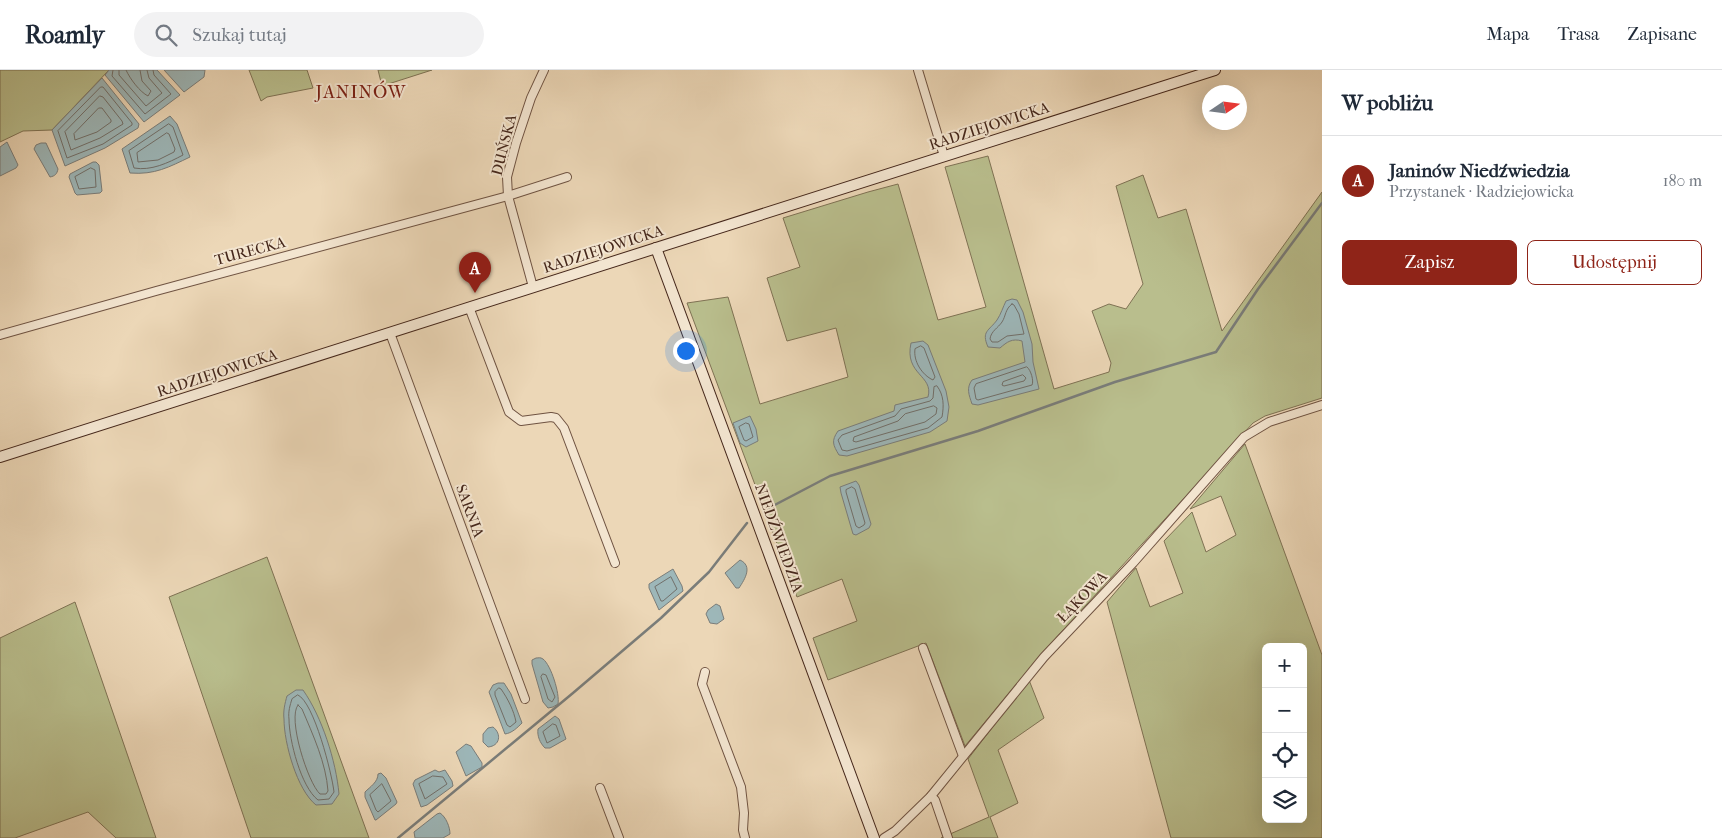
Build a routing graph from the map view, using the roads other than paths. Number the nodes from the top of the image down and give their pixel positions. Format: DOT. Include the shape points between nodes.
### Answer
graph roads {
  1 [pos="544,70"];
  2 [pos="918,70"];
  3 [pos="1214,70"];
  4 [pos="944,156"];
  5 [pos="567,177"];
  6 [pos="508,196"];
  7 [pos="656,248"];
  8 [pos="534,287"];
  9 [pos="470,308"];
  10 [pos="390,333"];
  11 [pos="0,336"];
  12 [pos="1322,405"];
  13 [pos="0,457"];
  14 [pos="615,563"];
  15 [pos="923,648"];
  16 [pos="705,672"];
  17 [pos="525,698"];
  18 [pos="963,756"];
  19 [pos="600,788"];
  20 [pos="931,796"];
  21 [pos="619,838"];
  22 [pos="745,838"];
  23 [pos="874,838"];
  24 [pos="884,838"];
  25 [pos="948,838"];
  1 -- 6 [label="street, DUŃSKA" via="516,143 507,177"];
  2 -- 4 [label="street"];
  3 -- 4 [label="main road, RADZIEJOWICKA"];
  4 -- 7 [label="main road, RADZIEJOWICKA"];
  5 -- 6 [label="street, TURECKA"];
  6 -- 8 [label="street, DUŃSKA"];
  6 -- 11 [label="street, TURECKA"];
  7 -- 8 [label="main road, RADZIEJOWICKA"];
  7 -- 23 [label="main road, NIEDŹWIEDZIA"];
  8 -- 9 [label="main road, RADZIEJOWICKA"];
  9 -- 10 [label="main road, RADZIEJOWICKA"];
  9 -- 14 [label="street" via="509,412 521,421 545,416 556,418 564,428"];
  10 -- 13 [label="main road, RADZIEJOWICKA"];
  10 -- 17 [label="street, SARNIA"];
  12 -- 18 [label="street, ŁĄKOWA" via="1269,422 1244,437 1133,563 1044,657"];
  15 -- 18 [label="street"];
  16 -- 22 [label="street" via="702,684 740,787"];
  18 -- 20 [label="street, ŁĄKOWA"];
  19 -- 21 [label="street"];
  20 -- 24 [label="street, ŁĄKOWA"];
  20 -- 25 [label="street"];
}
